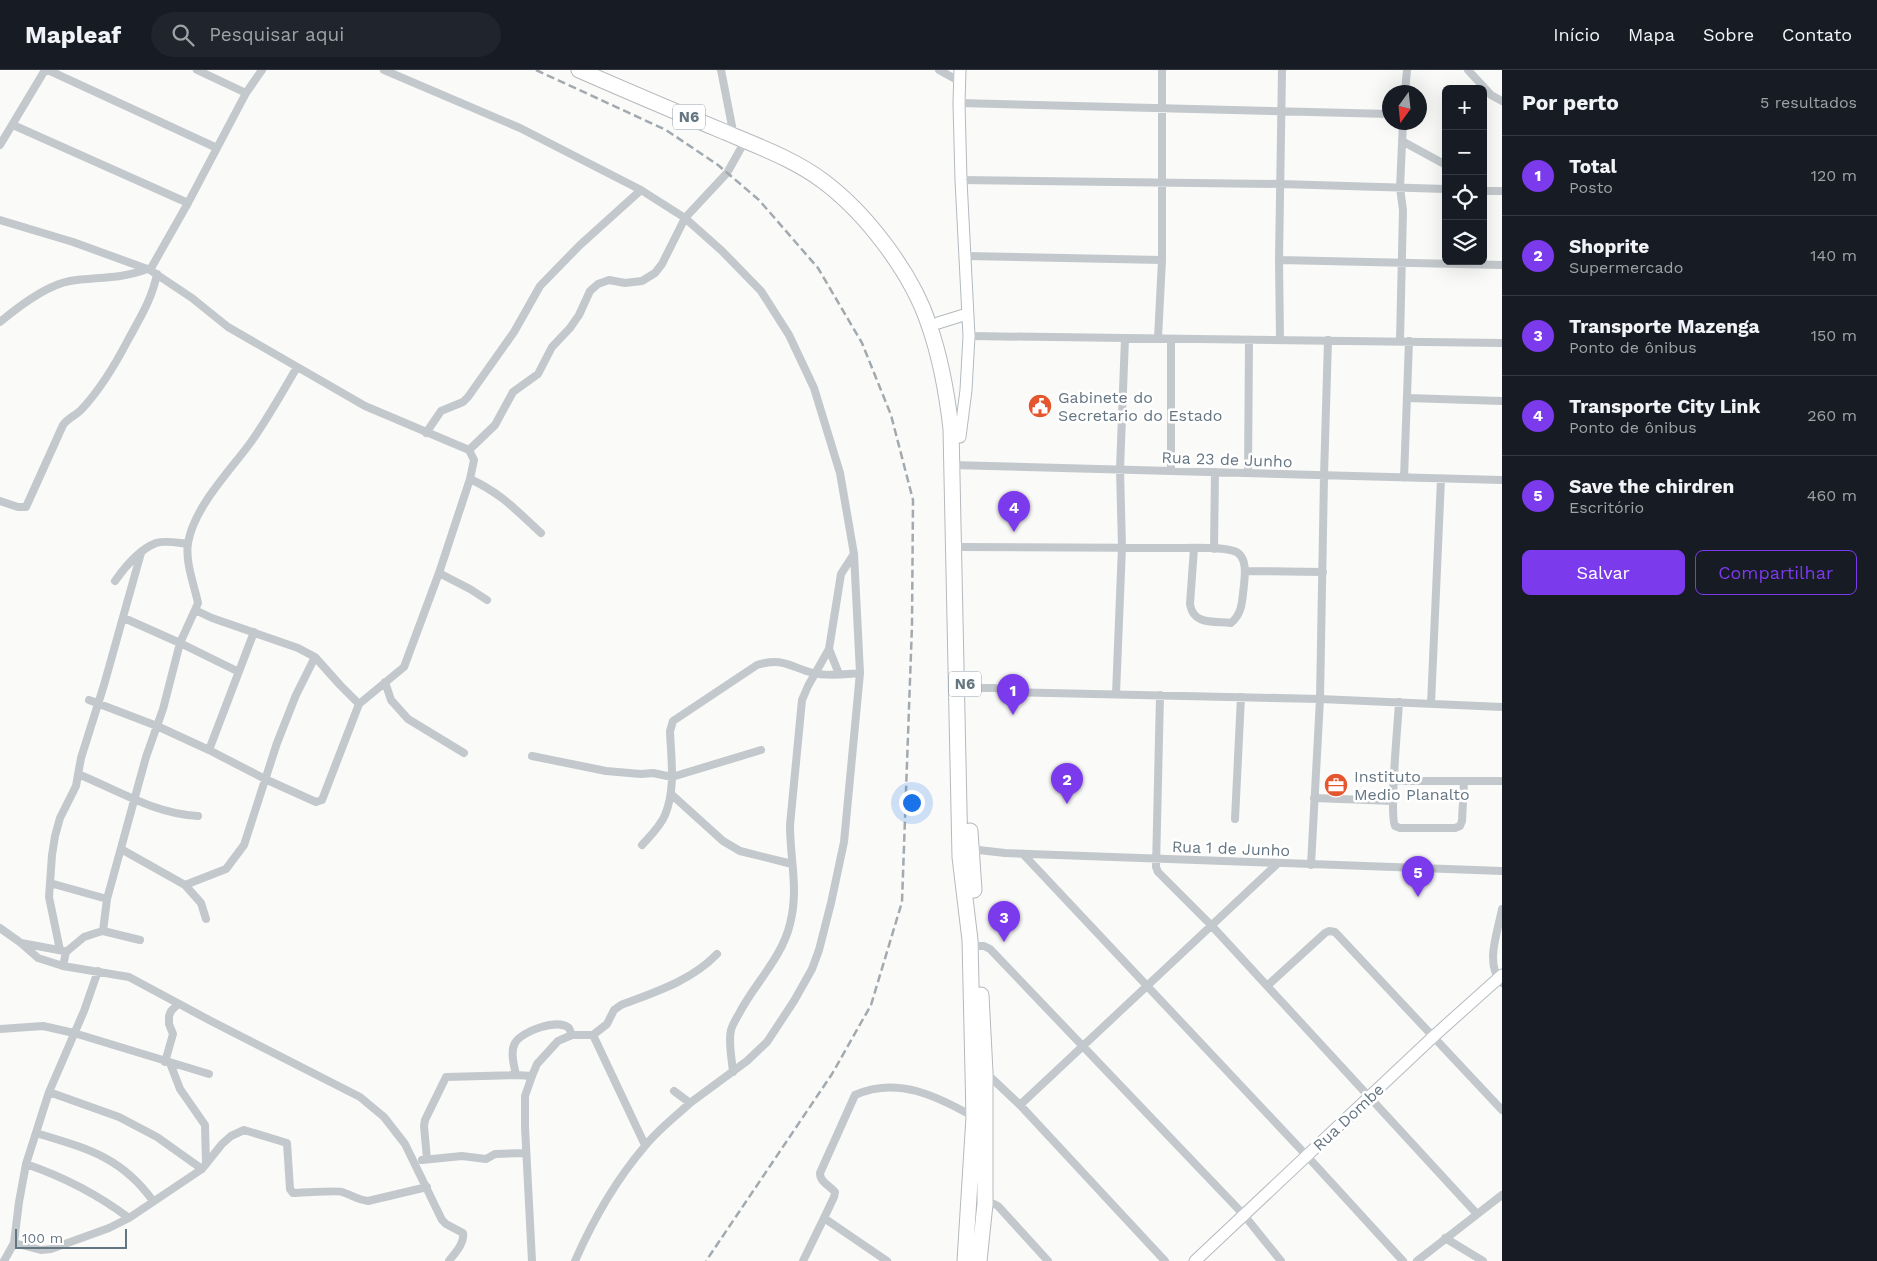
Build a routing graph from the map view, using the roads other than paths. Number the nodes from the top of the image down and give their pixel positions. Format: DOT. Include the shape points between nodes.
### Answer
graph roads {
  1 [pos="46,70"];
  2 [pos="197,70"];
  3 [pos="262,70"];
  4 [pos="384,70"];
  5 [pos="579,70"];
  6 [pos="603,70"];
  7 [pos="721,70"];
  8 [pos="939,70"];
  9 [pos="1162,70"];
  10 [pos="1282,70"];
  11 [pos="1407,70"];
  12 [pos="1468,70"];
  13 [pos="959,75"];
  14 [pos="1406,85"];
  15 [pos="246,94"];
  16 [pos="1502,101"];
  17 [pos="958,103"];
  18 [pos="1161,107"];
  19 [pos="1281,110"];
  20 [pos="1382,114"];
  21 [pos="13,125"];
  22 [pos="732,126"];
  23 [pos="1403,130"];
  24 [pos="745,141"];
  25 [pos="1402,142"];
  26 [pos="0,145"];
  27 [pos="217,148"];
  28 [pos="1442,163"];
  29 [pos="961,180"];
  30 [pos="1162,183"];
  31 [pos="1281,184"];
  32 [pos="1487,186"];
  33 [pos="1400,188"];
  34 [pos="1442,189"];
  35 [pos="641,190"];
  36 [pos="1499,191"];
  37 [pos="188,203"];
  38 [pos="685,218"];
  39 [pos="0,220"];
  40 [pos="965,256"];
  41 [pos="1162,260"];
  42 [pos="1279,260"];
  43 [pos="1402,262"];
  44 [pos="1502,265"];
  45 [pos="151,271"];
  46 [pos="967,314"];
  47 [pos="0,322"];
  48 [pos="938,323"];
  49 [pos="969,336"];
  50 [pos="1124,338"];
  51 [pos="1158,338"];
  52 [pos="1171,339"];
  53 [pos="1280,339"];
  54 [pos="1249,340"];
  55 [pos="1328,340"];
  56 [pos="1400,341"];
  57 [pos="1409,342"];
  58 [pos="1502,343"];
  59 [pos="297,367"];
  60 [pos="1407,398"];
  61 [pos="1502,401"];
  62 [pos="426,433"];
  63 [pos="960,437"];
  64 [pos="470,450"];
  65 [pos="955,465"];
  66 [pos="1120,468"];
  67 [pos="1170,471"];
  68 [pos="1215,472"];
  69 [pos="1248,473"];
  70 [pos="1324,476"];
  71 [pos="1404,478"];
  72 [pos="470,479"];
  73 [pos="1441,479"];
  74 [pos="1502,480"];
  75 [pos="0,501"];
  76 [pos="541,533"];
  77 [pos="188,544"];
  78 [pos="961,547"];
  79 [pos="1122,547"];
  80 [pos="1194,548"];
  81 [pos="1214,549"];
  82 [pos="141,553"];
  83 [pos="854,554"];
  84 [pos="1245,571"];
  85 [pos="1323,572"];
  86 [pos="439,573"];
  87 [pos="114,581"];
  88 [pos="487,600"];
  89 [pos="195,610"];
  90 [pos="124,618"];
  91 [pos="254,632"];
  92 [pos="180,643"];
  93 [pos="829,649"];
  94 [pos="315,657"];
  95 [pos="239,672"];
  96 [pos="860,673"];
  97 [pos="815,674"];
  98 [pos="839,674"];
  99 [pos="385,682"];
  100 [pos="965,688"];
  101 [pos="1116,694"];
  102 [pos="1160,695"];
  103 [pos="1241,697"];
  104 [pos="1320,699"];
  105 [pos="89,700"];
  106 [pos="1399,702"];
  107 [pos="359,704"];
  108 [pos="1431,704"];
  109 [pos="98,705"];
  110 [pos="1502,707"];
  111 [pos="157,726"];
  112 [pos="209,750"];
  113 [pos="761,750"];
  114 [pos="464,753"];
  115 [pos="532,756"];
  116 [pos="78,774"];
  117 [pos="672,777"];
  118 [pos="265,779"];
  119 [pos="1394,781"];
  120 [pos="1464,781"];
  121 [pos="1502,781"];
  122 [pos="671,794"];
  123 [pos="1314,798"];
  124 [pos="135,799"];
  125 [pos="1393,801"];
  126 [pos="198,816"];
  127 [pos="1235,819"];
  128 [pos="642,845"];
  129 [pos="965,848"];
  130 [pos="121,849"];
  131 [pos="1023,854"];
  132 [pos="1157,859"];
  133 [pos="792,864"];
  134 [pos="1277,864"];
  135 [pos="1311,865"];
  136 [pos="1502,872"];
  137 [pos="50,883"];
  138 [pos="184,885"];
  139 [pos="108,899"];
  140 [pos="1502,909"];
  141 [pos="206,919"];
  142 [pos="1211,925"];
  143 [pos="0,928"];
  144 [pos="103,931"];
  145 [pos="140,940"];
  146 [pos="22,943"];
  147 [pos="978,946"];
  148 [pos="63,951"];
  149 [pos="717,954"];
  150 [pos="63,966"];
  151 [pos="98,971"];
  152 [pos="1501,979"];
  153 [pos="1147,986"];
  154 [pos="1267,986"];
  155 [pos="178,1004"];
  156 [pos="0,1028"];
  157 [pos="74,1033"];
  158 [pos="572,1035"];
  159 [pos="593,1035"];
  160 [pos="1434,1036"];
  161 [pos="1083,1046"];
  162 [pos="168,1062"];
  163 [pos="733,1072"];
  164 [pos="985,1072"];
  165 [pos="209,1074"];
  166 [pos="516,1075"];
  167 [pos="532,1076"];
  168 [pos="674,1091"];
  169 [pos="48,1092"];
  170 [pos="1370,1097"];
  171 [pos="690,1103"];
  172 [pos="1020,1105"];
  173 [pos="1502,1110"];
  174 [pos="974,1117"];
  175 [pos="36,1133"];
  176 [pos="646,1145"];
  177 [pos="526,1153"];
  178 [pos="1307,1156"];
  179 [pos="427,1159"];
  180 [pos="415,1162"];
  181 [pos="26,1164"];
  182 [pos="204,1166"];
  183 [pos="427,1187"];
  184 [pos="1502,1195"];
  185 [pos="153,1201"];
  186 [pos="985,1204"];
  187 [pos="1477,1214"];
  188 [pos="1244,1215"];
  189 [pos="129,1218"];
  190 [pos="824,1218"];
  191 [pos="1445,1238"];
  192 [pos="14,1243"];
  193 [pos="4,1261"];
  194 [pos="449,1261"];
  195 [pos="532,1261"];
  196 [pos="575,1261"];
  197 [pos="803,1261"];
  198 [pos="887,1261"];
  199 [pos="965,1261"];
  200 [pos="979,1261"];
  201 [pos="1048,1261"];
  202 [pos="1165,1261"];
  203 [pos="1195,1261"];
  204 [pos="1281,1261"];
  205 [pos="1403,1261"];
  206 [pos="1417,1261"];
  207 [pos="1483,1261"];
  1 -- 21 [label="street"];
  1 -- 27 [label="street"];
  2 -- 15 [label="street"];
  3 -- 15 [label="street"];
  4 -- 35 [label="street" via="520,128"];
  5 -- 24 [label="highway, N6"];
  6 -- 22 [label="highway, N6"];
  7 -- 22 [label="street"];
  8 -- 13 [label="street"];
  9 -- 18 [label="street"];
  10 -- 19 [label="street"];
  11 -- 14 [label="street"];
  12 -- 16 [label="street" via="1491,95"];
  13 -- 17 [label="street"];
  15 -- 27 [label="street"];
  17 -- 18 [label="street"];
  17 -- 29 [label="street"];
  18 -- 19 [label="street"];
  18 -- 30 [label="street"];
  19 -- 20 [label="street"];
  19 -- 31 [label="street"];
  21 -- 26 [label="street"];
  21 -- 37 [label="street"];
  22 -- 48 [label="highway, N6" via="805,159 844,186 866,208 905,258"];
  23 -- 25 [label="street"];
  24 -- 38 [label="street" via="727,173"];
  24 -- 65 [label="highway, N6" via="822,180 860,214 898,264 929,324 935,344 946,390"];
  25 -- 28 [label="street"];
  25 -- 33 [label="street"];
  27 -- 37 [label="street"];
  29 -- 30 [label="street"];
  29 -- 40 [label="street"];
  30 -- 31 [label="street"];
  30 -- 41 [label="street"];
  31 -- 33 [label="street"];
  31 -- 42 [label="street"];
  32 -- 36 [label="street"];
  33 -- 34 [label="street"];
  33 -- 43 [label="street"];
  35 -- 38 [label="street"];
  35 -- 62 [label="street" via="540,286 514,332 468,397 441,411"];
  37 -- 45 [label="street"];
  38 -- 64 [label="street" via="655,273 642,281 625,283 609,280 590,291 579,315 552,347 541,369 513,392 494,425"];
  38 -- 83 [label="street" via="761,292 789,335 814,388 840,473"];
  39 -- 45 [label="street" via="73,242"];
  40 -- 41 [label="street"];
  40 -- 46 [label="street"];
  41 -- 51 [label="street"];
  42 -- 43 [label="street"];
  42 -- 53 [label="street"];
  43 -- 44 [label="street"];
  43 -- 56 [label="street"];
  45 -- 47 [label="street" via="56,285"];
  45 -- 59 [label="street" via="228,327"];
  45 -- 75 [label="street" via="154,291 145,312 111,372 80,412 63,425 26,507"];
  46 -- 48 [label="street"];
  46 -- 49 [label="street"];
  48 -- 63 [label="highway, N6" via="950,366"];
  49 -- 50 [label="street"];
  49 -- 63 [label="street" via="966,398"];
  50 -- 51 [label="street"];
  50 -- 66 [label="street"];
  51 -- 52 [label="street"];
  52 -- 54 [label="street"];
  52 -- 67 [label="street"];
  53 -- 54 [label="street"];
  53 -- 55 [label="street"];
  54 -- 69 [label="street"];
  55 -- 56 [label="street"];
  55 -- 70 [label="street"];
  56 -- 57 [label="street"];
  57 -- 58 [label="street"];
  57 -- 60 [label="street"];
  59 -- 62 [label="street" via="365,406"];
  59 -- 77 [label="street" via="276,405 210,496 196,519"];
  60 -- 61 [label="street"];
  60 -- 71 [label="street"];
  62 -- 64 [label="street"];
  63 -- 65 [label="highway, N6"];
  64 -- 72 [label="street" via="474,460"];
  65 -- 66 [label="street, Rua 23 de Junho"];
  65 -- 78 [label="highway, N6"];
  65 -- 129 [label="highway, N6"];
  66 -- 67 [label="street, Rua 23 de Junho"];
  66 -- 79 [label="street"];
  67 -- 68 [label="street, Rua 23 de Junho"];
  68 -- 69 [label="street, Rua 23 de Junho"];
  68 -- 81 [label="street"];
  69 -- 70 [label="street, Rua 23 de Junho"];
  70 -- 71 [label="street, Rua 23 de Junho"];
  70 -- 85 [label="street"];
  71 -- 73 [label="street, Rua 23 de Junho"];
  72 -- 76 [label="street" via="506,500"];
  72 -- 86 [label="street"];
  73 -- 74 [label="street, Rua 23 de Junho"];
  73 -- 108 [label="street"];
  77 -- 82 [label="street" via="155,543"];
  77 -- 89 [label="street" via="198,603"];
  78 -- 79 [label="street"];
  78 -- 100 [label="highway, N6"];
  79 -- 80 [label="street"];
  79 -- 101 [label="street"];
  80 -- 81 [label="street"];
  80 -- 84 [label="street" via="1190,604 1196,618 1231,623 1238,617 1242,610"];
  81 -- 84 [label="street" via="1238,553"];
  82 -- 87 [label="street"];
  82 -- 90 [label="street"];
  83 -- 93 [label="street" via="841,574"];
  83 -- 96 [label="street"];
  84 -- 85 [label="street"];
  85 -- 104 [label="street"];
  86 -- 88 [label="street"];
  86 -- 99 [label="street" via="404,667"];
  89 -- 91 [label="street"];
  89 -- 92 [label="street"];
  90 -- 92 [label="street"];
  90 -- 109 [label="street"];
  91 -- 94 [label="street"];
  91 -- 95 [label="street"];
  92 -- 95 [label="street"];
  92 -- 111 [label="street"];
  93 -- 97 [label="street"];
  93 -- 98 [label="street"];
  94 -- 107 [label="street"];
  94 -- 118 [label="street" via="296,695"];
  95 -- 112 [label="street"];
  96 -- 98 [label="street"];
  96 -- 163 [label="street" via="844,842 819,950 794,1002 767,1042"];
  97 -- 98 [label="street"];
  97 -- 117 [label="street" via="775,661 757,665 673,721 670,725"];
  97 -- 133 [label="street" via="802,700 790,825"];
  99 -- 107 [label="street"];
  99 -- 114 [label="street" via="391,700 408,719"];
  100 -- 101 [label="street"];
  100 -- 129 [label="highway, N6"];
  101 -- 102 [label="street"];
  102 -- 103 [label="street"];
  102 -- 132 [label="street"];
  103 -- 104 [label="street"];
  103 -- 127 [label="street"];
  104 -- 106 [label="street"];
  104 -- 123 [label="street"];
  105 -- 109 [label="street"];
  106 -- 108 [label="street"];
  106 -- 119 [label="street"];
  107 -- 118 [label="street" via="320,802"];
  108 -- 110 [label="street"];
  109 -- 111 [label="street"];
  109 -- 116 [label="street"];
  111 -- 112 [label="street"];
  111 -- 124 [label="street"];
  112 -- 118 [label="street"];
  113 -- 117 [label="street"];
  115 -- 117 [label="street" via="606,771"];
  116 -- 124 [label="street"];
  116 -- 137 [label="street" via="55,836"];
  117 -- 122 [label="street"];
  118 -- 138 [label="street" via="244,845 236,857 226,869"];
  119 -- 120 [label="street"];
  119 -- 125 [label="street"];
  120 -- 121 [label="street"];
  120 -- 125 [label="street" via="1462,821 1455,828 1395,826"];
  122 -- 128 [label="street" via="666,815"];
  122 -- 133 [label="street" via="723,841 740,850"];
  123 -- 125 [label="street"];
  123 -- 135 [label="street"];
  124 -- 126 [label="street" via="179,815"];
  124 -- 130 [label="street"];
  129 -- 131 [label="street, Rua 1 de Junho"];
  129 -- 147 [label="highway, N6"];
  129 -- 174 [label="highway, N6"];
  130 -- 138 [label="street"];
  130 -- 139 [label="street"];
  131 -- 132 [label="street, Rua 1 de Junho"];
  131 -- 153 [label="street"];
  132 -- 134 [label="street, Rua 1 de Junho"];
  132 -- 142 [label="street" via="1158,872"];
  133 -- 163 [label="street" via="796,897 790,925 782,949 752,990 731,1029"];
  134 -- 135 [label="street, Rua 1 de Junho"];
  134 -- 142 [label="street"];
  135 -- 136 [label="street, Rua 1 de Junho"];
  137 -- 139 [label="street"];
  137 -- 148 [label="street" via="51,912"];
  138 -- 141 [label="street" via="200,903"];
  139 -- 144 [label="street"];
  140 -- 152 [label="street" via="1493,958 1493,966"];
  142 -- 153 [label="street"];
  142 -- 154 [label="street"];
  143 -- 146 [label="street"];
  144 -- 145 [label="street"];
  144 -- 148 [label="street" via="84,937"];
  146 -- 148 [label="street"];
  146 -- 150 [label="street" via="38,958"];
  147 -- 161 [label="street" via="990,949"];
  147 -- 164 [label="highway, N6"];
  148 -- 150 [label="street"];
  149 -- 159 [label="street" via="707,964 672,985 620,1005 607,1024"];
  150 -- 151 [label="street"];
  151 -- 155 [label="street" via="130,978"];
  151 -- 157 [label="street"];
  152 -- 160 [label="street, Rua Dombe"];
  153 -- 161 [label="street"];
  153 -- 178 [label="street"];
  154 -- 160 [label="street" via="1326,933 1335,932"];
  154 -- 170 [label="street"];
  155 -- 162 [label="street" via="169,1016 173,1034"];
  155 -- 180 [label="street" via="360,1097 384,1117"];
  156 -- 157 [label="street" via="42,1026"];
  157 -- 162 [label="street"];
  157 -- 169 [label="street"];
  158 -- 159 [label="street"];
  158 -- 166 [label="street" via="569,1028 561,1024 519,1038 512,1051"];
  158 -- 167 [label="street" via="558,1041 537,1064"];
  159 -- 176 [label="street"];
  160 -- 170 [label="street, Rua Dombe"];
  160 -- 173 [label="street"];
  161 -- 172 [label="street"];
  161 -- 188 [label="street"];
  162 -- 165 [label="street"];
  162 -- 182 [label="street" via="180,1089 205,1125"];
  163 -- 171 [label="street"];
  164 -- 172 [label="street"];
  164 -- 186 [label="highway, N6"];
  166 -- 167 [label="street"];
  166 -- 179 [label="street" via="446,1076 425,1120"];
  167 -- 177 [label="street" via="526,1096"];
  168 -- 171 [label="street"];
  169 -- 175 [label="street"];
  169 -- 182 [label="street" via="119,1117"];
  170 -- 178 [label="street, Rua Dombe"];
  170 -- 187 [label="street"];
  171 -- 176 [label="street"];
  172 -- 202 [label="street"];
  174 -- 190 [label="street" via="935,1096 914,1089 883,1088 855,1095 820,1173 823,1182 835,1192"];
  174 -- 199 [label="highway, N6"];
  175 -- 181 [label="street"];
  175 -- 185 [label="street" via="98,1153 135,1178"];
  176 -- 196 [label="street" via="608,1198"];
  177 -- 179 [label="street" via="495,1154 486,1159 462,1156"];
  177 -- 195 [label="street"];
  178 -- 188 [label="street, Rua Dombe"];
  178 -- 205 [label="street"];
  179 -- 180 [label="street"];
  180 -- 183 [label="street"];
  181 -- 189 [label="street" via="102,1198"];
  181 -- 192 [label="street"];
  182 -- 183 [label="street" via="222,1144 244,1130 287,1143 290,1189 294,1193 336,1191 368,1201"];
  182 -- 185 [label="street"];
  183 -- 194 [label="street" via="442,1220 463,1233 461,1245"];
  184 -- 187 [label="street"];
  185 -- 189 [label="street"];
  186 -- 200 [label="highway, N6"];
  186 -- 201 [label="street" via="998,1206"];
  187 -- 191 [label="street"];
  188 -- 203 [label="street, Rua Dombe"];
  188 -- 204 [label="street"];
  189 -- 192 [label="street" via="51,1249 40,1250"];
  190 -- 197 [label="street"];
  190 -- 198 [label="street"];
  191 -- 206 [label="street"];
  191 -- 207 [label="street"];
  192 -- 193 [label="street"];
}
